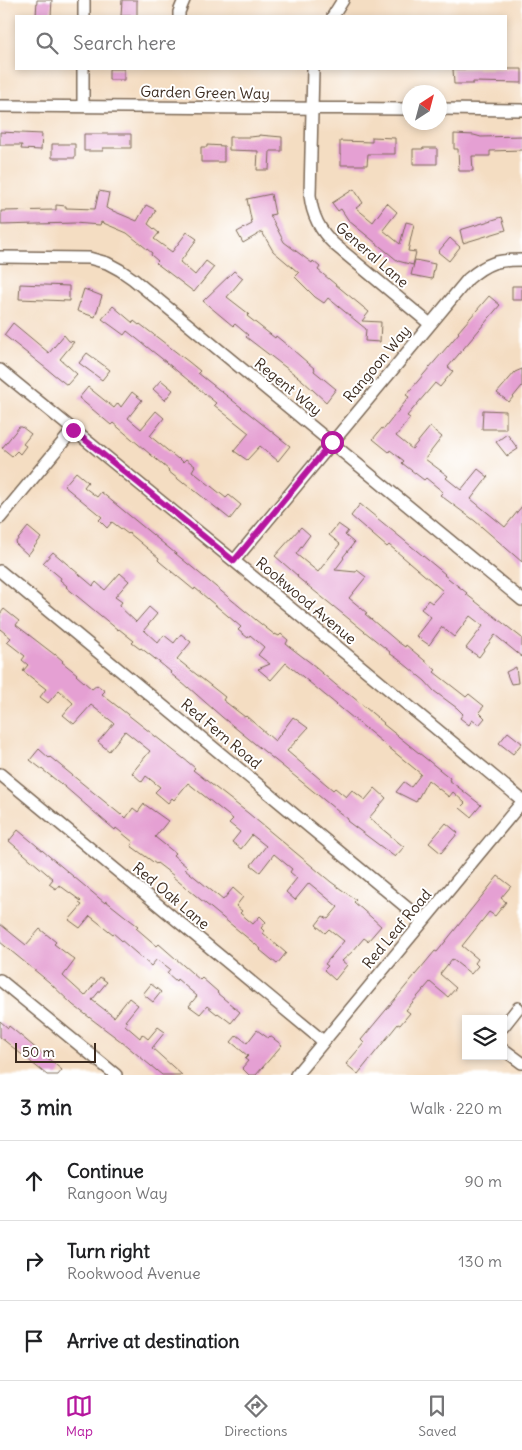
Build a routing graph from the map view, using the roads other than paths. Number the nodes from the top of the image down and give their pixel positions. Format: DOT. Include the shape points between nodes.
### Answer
graph roads {
  1 [pos="84,0"];
  2 [pos="184,0"];
  3 [pos="338,2"];
  4 [pos="84,15"];
  5 [pos="179,15"];
  6 [pos="333,15"];
  7 [pos="84,70"];
  8 [pos="313,70"];
  9 [pos="0,106"];
  10 [pos="83,106"];
  11 [pos="312,109"];
  12 [pos="402,109"];
  13 [pos="447,109"];
  14 [pos="522,110"];
  15 [pos="0,257"];
  16 [pos="522,260"];
  17 [pos="430,324"];
  18 [pos="0,370"];
  19 [pos="73,430"];
  20 [pos="332,442"];
  21 [pos="0,518"];
  22 [pos="234,561"];
  23 [pos="0,571"];
  24 [pos="522,600"];
  25 [pos="0,774"];
  26 [pos="522,801"];
  27 [pos="424,921"];
  28 [pos="0,980"];
  29 [pos="521,1007"];
  30 [pos="507,1023"];
  31 [pos="324,1042"];
  32 [pos="507,1052"];
  33 [pos="522,1063"];
  34 [pos="116,1075"];
  35 [pos="296,1075"];
  1 -- 4 [label="street"];
  2 -- 5 [label="street"];
  3 -- 6 [label="street"];
  7 -- 10 [label="street"];
  8 -- 11 [label="street, General Lane"];
  9 -- 10 [label="street, Garden Green Way"];
  10 -- 11 [label="street, Garden Green Way"];
  11 -- 12 [label="street, Garden Green Way"];
  11 -- 17 [label="street, General Lane" via="310,195 316,220 325,236"];
  13 -- 14 [label="street"];
  15 -- 20 [label="street, Regent Way" via="89,258 120,270"];
  16 -- 17 [label="street, Rangoon Way" via="500,261 480,269"];
  17 -- 20 [label="street, Rangoon Way"];
  18 -- 19 [label="street, Rookwood Avenue"];
  19 -- 21 [label="street"];
  19 -- 22 [label="street, Rookwood Avenue"];
  20 -- 22 [label="street, Rangoon Way"];
  20 -- 24 [label="street, Regent Way"];
  22 -- 26 [label="street, Rookwood Avenue"];
  23 -- 27 [label="street, Red Fern Road"];
  25 -- 31 [label="street, Red Oak Lane"];
  26 -- 27 [label="street, Red Leaf Road"];
  27 -- 31 [label="street, Red Leaf Road"];
  28 -- 34 [label="street"];
  29 -- 30 [label="street"];
  31 -- 35 [label="street, Red Leaf Road"];
  32 -- 33 [label="street"];
}
